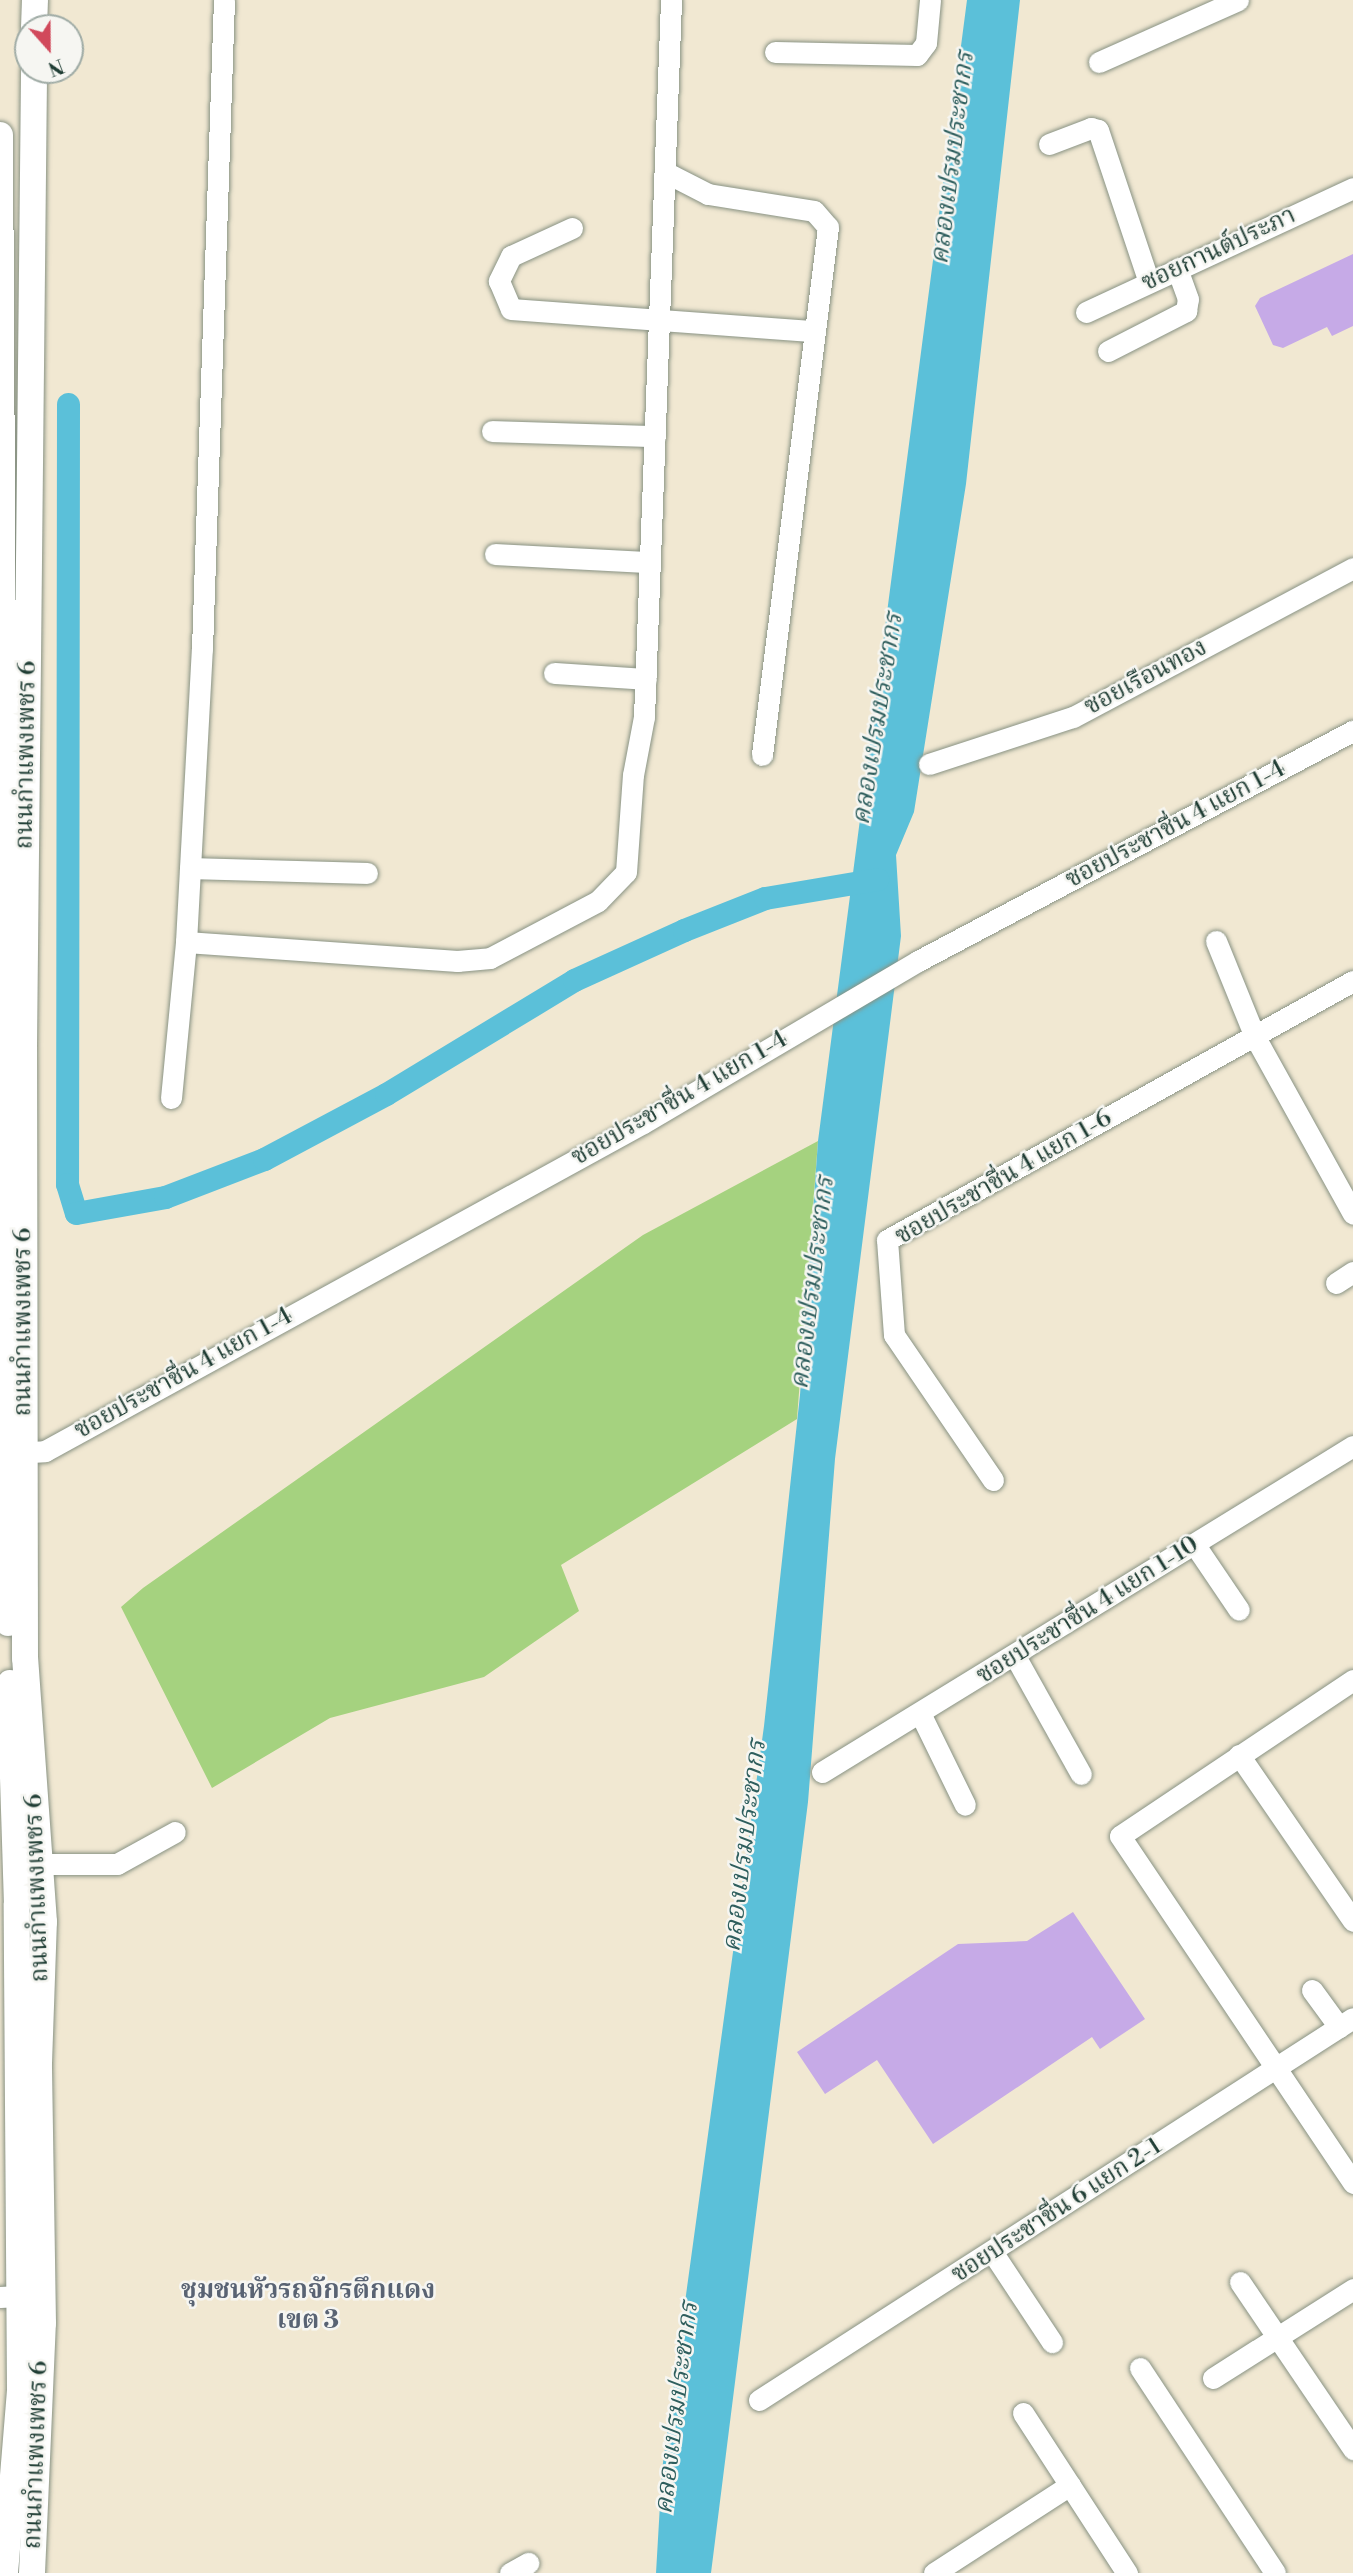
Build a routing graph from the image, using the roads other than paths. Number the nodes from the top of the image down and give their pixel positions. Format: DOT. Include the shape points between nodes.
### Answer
graph roads {
  1 [pos="225,0"];
  2 [pos="671,0"];
  3 [pos="930,0"];
  4 [pos="1238,0"];
  5 [pos="775,52"];
  6 [pos="1099,62"];
  7 [pos="34,84"];
  8 [pos="0,135"];
  9 [pos="1049,144"];
  10 [pos="665,172"];
  11 [pos="1353,188"];
  12 [pos="572,228"];
  13 [pos="1177,270"];
  14 [pos="1149,282"];
  15 [pos="1086,312"];
  16 [pos="659,319"];
  17 [pos="814,331"];
  18 [pos="1108,351"];
  19 [pos="492,431"];
  20 [pos="655,436"];
  21 [pos="495,554"];
  22 [pos="650,562"];
  23 [pos="1353,568"];
  24 [pos="554,673"];
  25 [pos="646,679"];
  26 [pos="1353,731"];
  27 [pos="762,755"];
  28 [pos="929,764"];
  29 [pos="190,869"];
  30 [pos="367,873"];
  31 [pos="1216,941"];
  32 [pos="186,942"];
  33 [pos="1353,981"];
  34 [pos="1255,1037"];
  35 [pos="171,1098"];
  36 [pos="1353,1214"];
  37 [pos="2,1357"];
  38 [pos="1353,1446"];
  39 [pos="15,1453"];
  40 [pos="993,1480"];
  41 [pos="1195,1545"];
  42 [pos="1239,1610"];
  43 [pos="1015,1656"];
  44 [pos="1353,1680"];
  45 [pos="920,1713"];
  46 [pos="1239,1755"];
  47 [pos="822,1772"];
  48 [pos="1081,1774"];
  49 [pos="965,1805"];
  50 [pos="175,1832"];
  51 [pos="18,1865"];
  52 [pos="1353,1921"];
  53 [pos="1312,1990"];
  54 [pos="1346,2023"];
  55 [pos="1277,2068"];
  56 [pos="1353,2183"];
  57 [pos="993,2253"];
  58 [pos="1240,2282"];
  59 [pos="1353,2288"];
  60 [pos="10,2297"];
  61 [pos="1277,2337"];
  62 [pos="1052,2342"];
  63 [pos="1140,2368"];
  64 [pos="1213,2378"];
  65 [pos="759,2400"];
  66 [pos="1023,2413"];
  67 [pos="1353,2449"];
  68 [pos="1070,2485"];
  69 [pos="5,2573"];
  70 [pos="32,2573"];
  71 [pos="934,2573"];
  72 [pos="1127,2573"];
  73 [pos="1275,2573"];
  1 -- 29 [label="street"];
  2 -- 10 [label="street"];
  3 -- 5 [label="street" via="926,43 917,55"];
  4 -- 6 [label="street"];
  7 -- 39 [label="street, ถนนกำแพงเพชร 6"];
  8 -- 37 [label="street, ถนนกำแพงเพชร 6"];
  9 -- 14 [label="street" via="1098,130"];
  10 -- 16 [label="street"];
  10 -- 17 [label="street" via="708,194 814,211 823,217 828,227"];
  11 -- 13 [label="street, ซอยกานต์ประภา"];
  12 -- 16 [label="street" via="511,256 499,281 511,309"];
  13 -- 14 [label="street, ซอยกานต์ประภา"];
  13 -- 18 [label="street" via="1188,299 1186,311"];
  14 -- 15 [label="street, ซอยกานต์ประภา"];
  16 -- 17 [label="street"];
  16 -- 20 [label="street"];
  17 -- 27 [label="street"];
  19 -- 20 [label="street"];
  20 -- 22 [label="street"];
  21 -- 22 [label="street"];
  22 -- 25 [label="street"];
  23 -- 28 [label="street, ซอยเรือนทอง" via="1073,717"];
  24 -- 25 [label="street"];
  25 -- 32 [label="street" via="626,872 598,901 490,958 457,961"];
  26 -- 39 [label="street, ซอยประชาชื่น 4 แยก 1-4" via="918,961 643,1123 45,1451"];
  29 -- 30 [label="street"];
  29 -- 32 [label="street"];
  31 -- 34 [label="street"];
  32 -- 35 [label="street"];
  33 -- 34 [label="street, ซอยประชาชื่น 4 แยก 1-6"];
  34 -- 36 [label="street"];
  34 -- 40 [label="street, ซอยประชาชื่น 4 แยก 1-6" via="887,1240 894,1335"];
  37 -- 39 [label="street, ถนนกำแพงเพชร 6"];
  38 -- 41 [label="street, ซอยประชาชื่น 4 แยก 1-10"];
  39 -- 51 [label="street, ถนนกำแพงเพชร 6" via="25,1658"];
  41 -- 42 [label="street"];
  41 -- 43 [label="street, ซอยประชาชื่น 4 แยก 1-10"];
  43 -- 45 [label="street, ซอยประชาชื่น 4 แยก 1-10"];
  43 -- 48 [label="street"];
  44 -- 46 [label="street"];
  45 -- 47 [label="street, ซอยประชาชื่น 4 แยก 1-10"];
  45 -- 49 [label="street"];
  46 -- 52 [label="street"];
  46 -- 55 [label="street" via="1120,1836"];
  50 -- 51 [label="street" via="117,1864"];
  51 -- 60 [label="street, ถนนกำแพงเพชร 6"];
  51 -- 70 [label="street, ถนนกำแพงเพชร 6" via="44,1922 39,2063 43,2323"];
  53 -- 54 [label="street"];
  54 -- 55 [label="street, ซอยประชาชื่น 6 แยก 2-1"];
  55 -- 56 [label="street"];
  55 -- 57 [label="street, ซอยประชาชื่น 6 แยก 2-1"];
  57 -- 62 [label="street"];
  57 -- 65 [label="street, ซอยประชาชื่น 6 แยก 2-1"];
  58 -- 61 [label="street"];
  59 -- 61 [label="street"];
  60 -- 69 [label="street, ถนนกำแพงเพชร 6" via="19,2390"];
  61 -- 64 [label="street"];
  61 -- 67 [label="street"];
  63 -- 73 [label="street"];
  66 -- 68 [label="street"];
  68 -- 71 [label="street"];
  68 -- 72 [label="street"];
}
